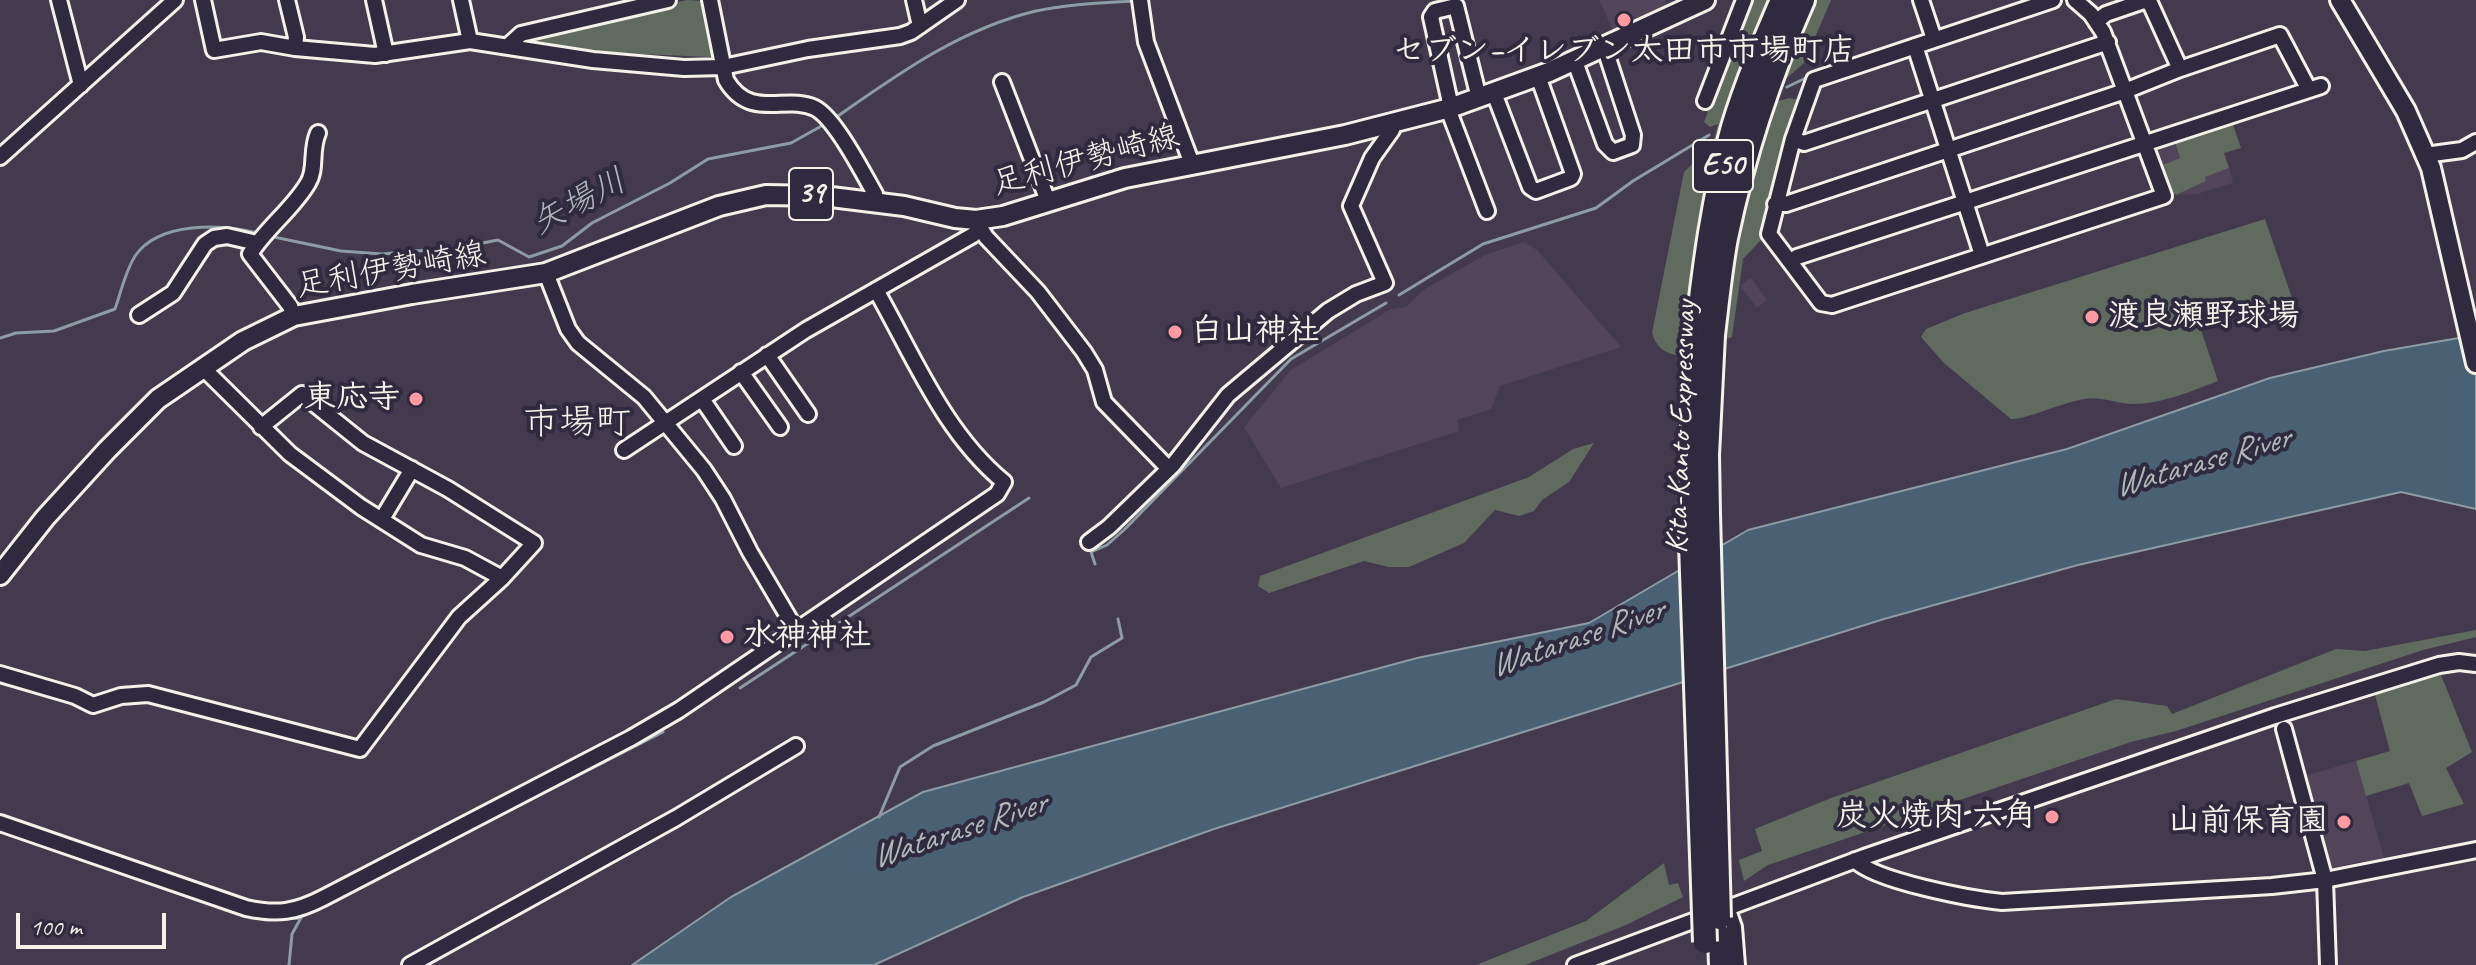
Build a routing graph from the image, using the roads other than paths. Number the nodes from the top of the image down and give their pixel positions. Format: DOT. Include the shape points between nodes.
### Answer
graph roads {
  1 [pos="59,0"];
  2 [pos="175,0"];
  3 [pos="203,0"];
  4 [pos="287,0"];
  5 [pos="374,0"];
  6 [pos="461,0"];
  7 [pos="668,0"];
  8 [pos="710,0"];
  9 [pos="914,0"];
  10 [pos="957,0"];
  11 [pos="1705,0"];
  12 [pos="1744,0"];
  13 [pos="1782,0"];
  14 [pos="1803,0"];
  15 [pos="1921,0"];
  16 [pos="2053,0"];
  17 [pos="2075,0"];
  18 [pos="2340,0"];
  19 [pos="633,4"];
  20 [pos="2022,5"];
  21 [pos="1140,6"];
  22 [pos="2096,22"];
  23 [pos="920,26"];
  24 [pos="1934,39"];
  25 [pos="470,41"];
  26 [pos="2108,42"];
  27 [pos="509,45"];
  28 [pos="1604,46"];
  29 [pos="1915,46"];
  30 [pos="295,48"];
  31 [pos="386,54"];
  32 [pos="1574,59"];
  33 [pos="723,67"];
  34 [pos="2180,69"];
  35 [pos="1538,76"];
  36 [pos="1002,82"];
  37 [pos="81,85"];
  38 [pos="2125,91"];
  39 [pos="1487,95"];
  40 [pos="1933,100"];
  41 [pos="1705,101"];
  42 [pos="1450,108"];
  43 [pos="1391,123"];
  44 [pos="318,133"];
  45 [pos="1793,139"];
  46 [pos="2476,142"];
  47 [pos="2144,143"];
  48 [pos="1949,150"];
  49 [pos="0,157"];
  50 [pos="2428,162"];
  51 [pos="1192,164"];
  52 [pos="1048,201"];
  53 [pos="876,202"];
  54 [pos="1966,202"];
  55 [pos="1775,204"];
  56 [pos="1487,211"];
  57 [pos="978,224"];
  58 [pos="257,243"];
  59 [pos="1982,255"];
  60 [pos="1790,262"];
  61 [pos="546,273"];
  62 [pos="876,290"];
  63 [pos="139,315"];
  64 [pos="294,316"];
  65 [pos="1704,338"];
  66 [pos="767,355"];
  67 [pos="2476,363"];
  68 [pos="202,367"];
  69 [pos="741,372"];
  70 [pos="702,399"];
  71 [pos="808,414"];
  72 [pos="667,423"];
  73 [pos="261,427"];
  74 [pos="780,427"];
  75 [pos="734,446"];
  76 [pos="624,450"];
  77 [pos="412,469"];
  78 [pos="1169,469"];
  79 [pos="382,519"];
  80 [pos="1089,542"];
  81 [pos="0,575"];
  82 [pos="502,578"];
  83 [pos="796,630"];
  84 [pos="2476,664"];
  85 [pos="0,674"];
  86 [pos="2284,729"];
  87 [pos="796,746"];
  88 [pos="0,823"];
  89 [pos="2476,850"];
  90 [pos="1855,860"];
  91 [pos="2325,880"];
  92 [pos="1727,907"];
  93 [pos="410,965"];
  94 [pos="1575,965"];
  95 [pos="1706,965"];
  96 [pos="1721,965"];
  97 [pos="1737,965"];
  98 [pos="2328,965"];
  1 -- 37 [label="street"];
  2 -- 37 [label="street"];
  3 -- 30 [label="street" via="214,50 261,42"];
  4 -- 30 [label="street"];
  5 -- 31 [label="street"];
  6 -- 25 [label="street"];
  7 -- 19 [label="street"];
  8 -- 33 [label="street"];
  9 -- 23 [label="street"];
  10 -- 23 [label="street"];
  11 -- 28 [label="main road, 足利伊勢崎線 / 39"];
  12 -- 41 [label="street"];
  13 -- 65 [label="highway, Kita-Kanto Expressway / E50" via="1742,101 1723,168 1703,271"];
  14 -- 65 [label="highway, Kita-Kanto Expressway / E50" via="1768,86 1737,190"];
  15 -- 24 [label="street"];
  16 -- 20 [label="street"];
  17 -- 22 [label="street"];
  18 -- 50 [label="main road" via="2398,97"];
  19 -- 27 [label="street" via="521,34"];
  20 -- 24 [label="street"];
  21 -- 51 [label="street" via="1146,42"];
  22 -- 26 [label="street"];
  22 -- 34 [label="street" via="2106,14 2150,3"];
  23 -- 33 [label="street" via="900,36"];
  24 -- 29 [label="street"];
  25 -- 27 [label="street"];
  25 -- 31 [label="street"];
  26 -- 38 [label="street"];
  26 -- 40 [label="street"];
  27 -- 33 [label="street" via="593,60"];
  28 -- 32 [label="main road, 足利伊勢崎線 / 39"];
  28 -- 32 [label="street" via="1633,135 1628,147 1613,152 1605,144"];
  29 -- 40 [label="street"];
  29 -- 45 [label="street" via="1814,80"];
  30 -- 31 [label="street"];
  32 -- 35 [label="main road, 足利伊勢崎線 / 39"];
  33 -- 53 [label="street" via="731,88 748,99 817,108"];
  34 -- 38 [label="street"];
  34 -- 47 [label="street" via="2280,35 2315,88"];
  35 -- 39 [label="main road, 足利伊勢崎線 / 39"];
  35 -- 39 [label="street" via="1571,178 1536,191 1530,187"];
  36 -- 52 [label="street"];
  37 -- 49 [label="street"];
  38 -- 47 [label="street"];
  38 -- 48 [label="street"];
  39 -- 42 [label="main road, 足利伊勢崎線 / 39"];
  39 -- 42 [label="street" via="1456,6 1435,11 1431,17"];
  40 -- 45 [label="street" via="1804,143"];
  40 -- 48 [label="street"];
  42 -- 43 [label="main road, 足利伊勢崎線 / 39"];
  42 -- 56 [label="street"];
  43 -- 51 [label="main road, 足利伊勢崎線 / 39"];
  43 -- 78 [label="street" via="1351,206 1385,283 1328,311 1228,395"];
  44 -- 58 [label="street" via="308,184"];
  45 -- 55 [label="street"];
  46 -- 50 [label="street"];
  47 -- 54 [label="street"];
  47 -- 59 [label="street" via="2164,196"];
  48 -- 54 [label="street"];
  48 -- 55 [label="street"];
  50 -- 67 [label="main road"];
  51 -- 52 [label="main road, 足利伊勢崎線 / 39"];
  52 -- 57 [label="main road, 足利伊勢崎線 / 39"];
  53 -- 57 [label="main road, 足利伊勢崎線 / 39"];
  53 -- 61 [label="main road, 足利伊勢崎線 / 39" via="805,194 746,199"];
  54 -- 59 [label="street"];
  54 -- 60 [label="street"];
  55 -- 60 [label="street" via="1769,234"];
  57 -- 62 [label="street" via="973,235"];
  57 -- 78 [label="street" via="1084,352 1104,402"];
  58 -- 63 [label="street" via="214,238 173,293"];
  58 -- 64 [label="street" via="250,254"];
  59 -- 60 [label="street" via="1827,306"];
  61 -- 64 [label="main road, 足利伊勢崎線 / 39"];
  61 -- 72 [label="street" via="578,343 641,394"];
  62 -- 66 [label="street"];
  62 -- 83 [label="street" via="934,399 1004,482 997,494"];
  64 -- 68 [label="main road, 足利伊勢崎線 / 39"];
  65 -- 95 [label="highway, Kita-Kanto Expressway / E50, bridge" via="1690,516"];
  65 -- 96 [label="highway, Kita-Kanto Expressway / E50, bridge"];
  66 -- 69 [label="street"];
  66 -- 71 [label="street"];
  68 -- 73 [label="street"];
  68 -- 81 [label="main road, 足利伊勢崎線 / 39" via="141,414"];
  69 -- 70 [label="street"];
  69 -- 74 [label="street"];
  70 -- 72 [label="street"];
  70 -- 75 [label="street"];
  72 -- 76 [label="street"];
  72 -- 83 [label="street" via="723,499"];
  73 -- 77 [label="street" via="302,394 363,443"];
  73 -- 79 [label="street"];
  77 -- 79 [label="street"];
  77 -- 82 [label="street" via="534,543"];
  78 -- 80 [label="street"];
  79 -- 82 [label="street" via="421,545 465,558"];
  82 -- 85 [label="street" via="459,617 360,749 148,694 93,705"];
  83 -- 88 [label="street" via="631,738 292,912 246,908"];
  84 -- 90 [label="street" via="2449,663 2366,687"];
  86 -- 91 [label="street"];
  87 -- 93 [label="street"];
  89 -- 91 [label="street"];
  90 -- 91 [label="street" via="1864,868 1917,884 2002,902"];
  90 -- 92 [label="street"];
  91 -- 98 [label="street"];
  92 -- 94 [label="street"];
  92 -- 97 [label="street"];
}
